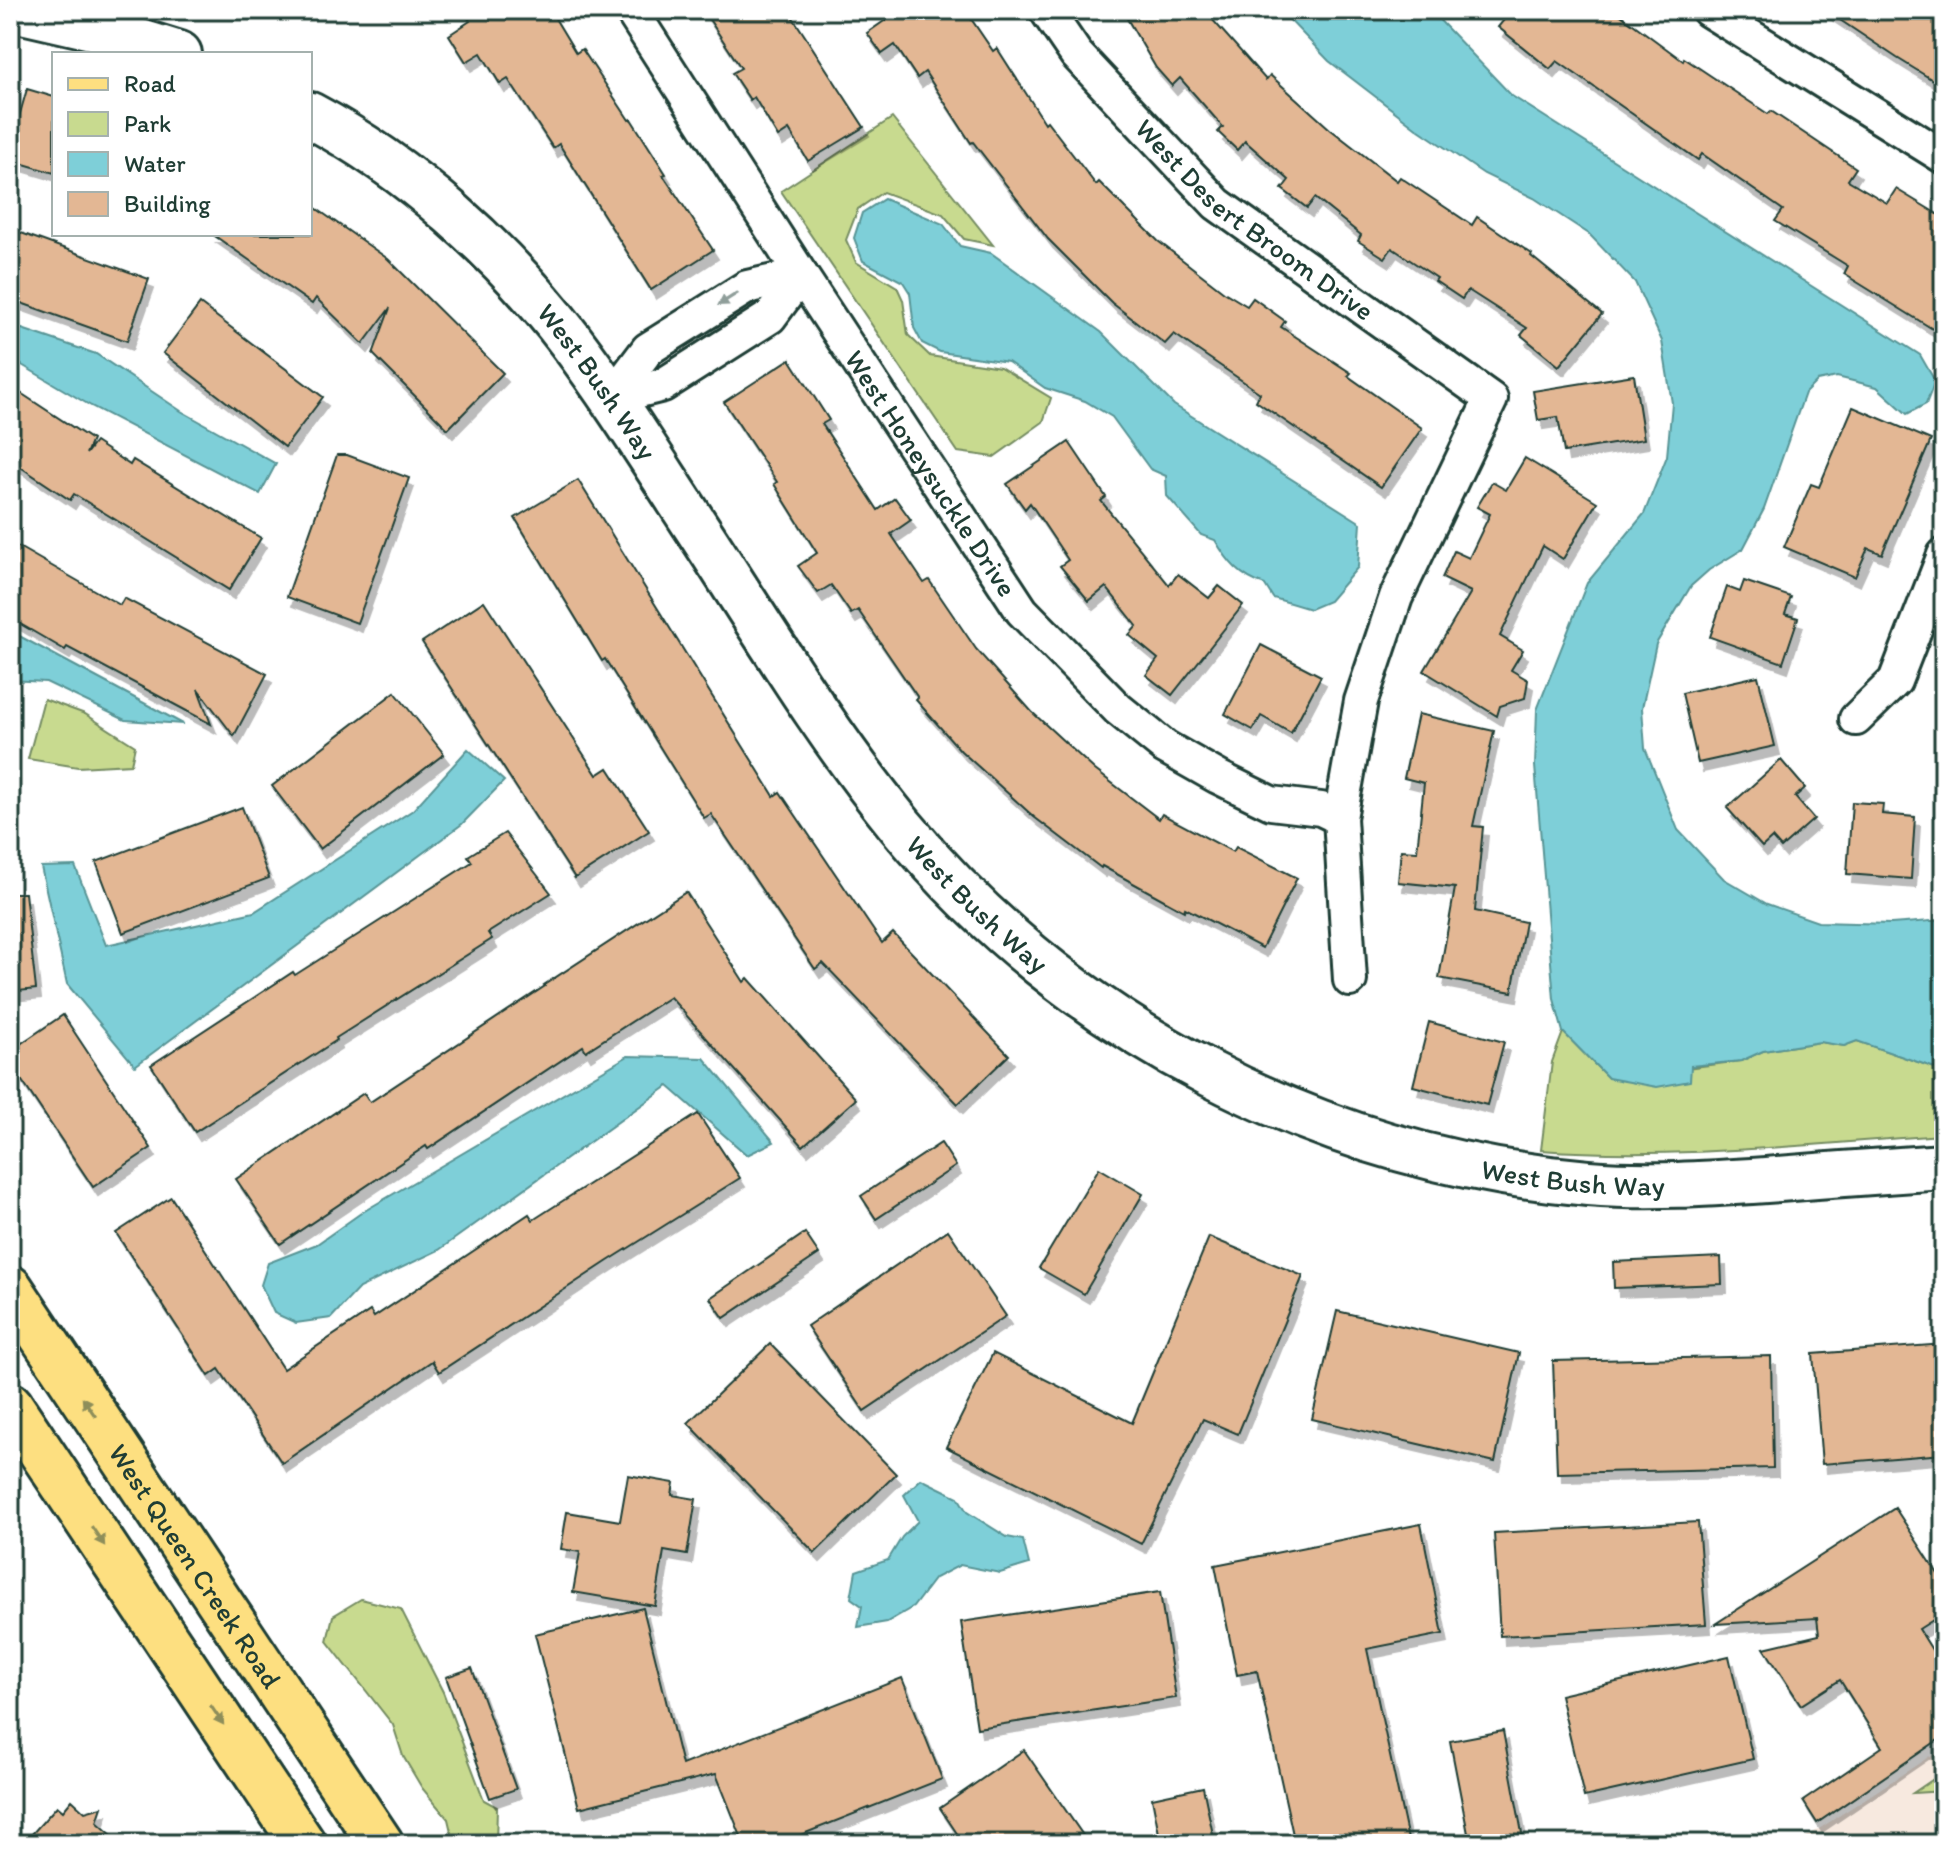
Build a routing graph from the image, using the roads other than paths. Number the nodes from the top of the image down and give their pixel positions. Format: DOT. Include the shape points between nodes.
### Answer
graph roads {
  1 [pos="18,10"];
  2 [pos="631,10"];
  3 [pos="1046,10"];
  4 [pos="1708,10"];
  5 [pos="173,52"];
  6 [pos="312,116"];
  7 [pos="1944,157"];
  8 [pos="801,275"];
  9 [pos="611,398"];
  10 [pos="1944,555"];
  11 [pos="1856,719"];
  12 [pos="1340,818"];
  13 [pos="1350,980"];
  14 [pos="1944,1167"];
  15 [pos="10,1288"];
  16 [pos="10,1405"];
  17 [pos="303,1844"];
  18 [pos="381,1844"];
  1 -- 5 [label="street"];
  2 -- 8 [label="street, West Honeysuckle Drive"];
  3 -- 12 [label="street, West Desert Broom Drive" via="1076,54 1217,204 1491,399 1396,597 1361,701"];
  4 -- 7 [label="street"];
  6 -- 9 [label="street, West Bush Way" via="423,190 479,241 547,312"];
  8 -- 9 [label="street" via="747,287 648,349"];
  8 -- 12 [label="street, West Honeysuckle Drive" via="1022,611 1118,709 1165,747 1218,777 1271,803 1321,809"];
  9 -- 14 [label="street, West Bush Way" via="840,746 899,824 992,922 1059,980 1145,1038 1312,1121 1409,1152 1493,1171 1591,1183 1679,1185"];
  10 -- 11 [label="street" via="1895,681"];
  12 -- 13 [label="street"];
  18 -- 15 [label="main road, West Queen Creek Road, one-way"];
  16 -- 17 [label="main road, one-way"];
}
